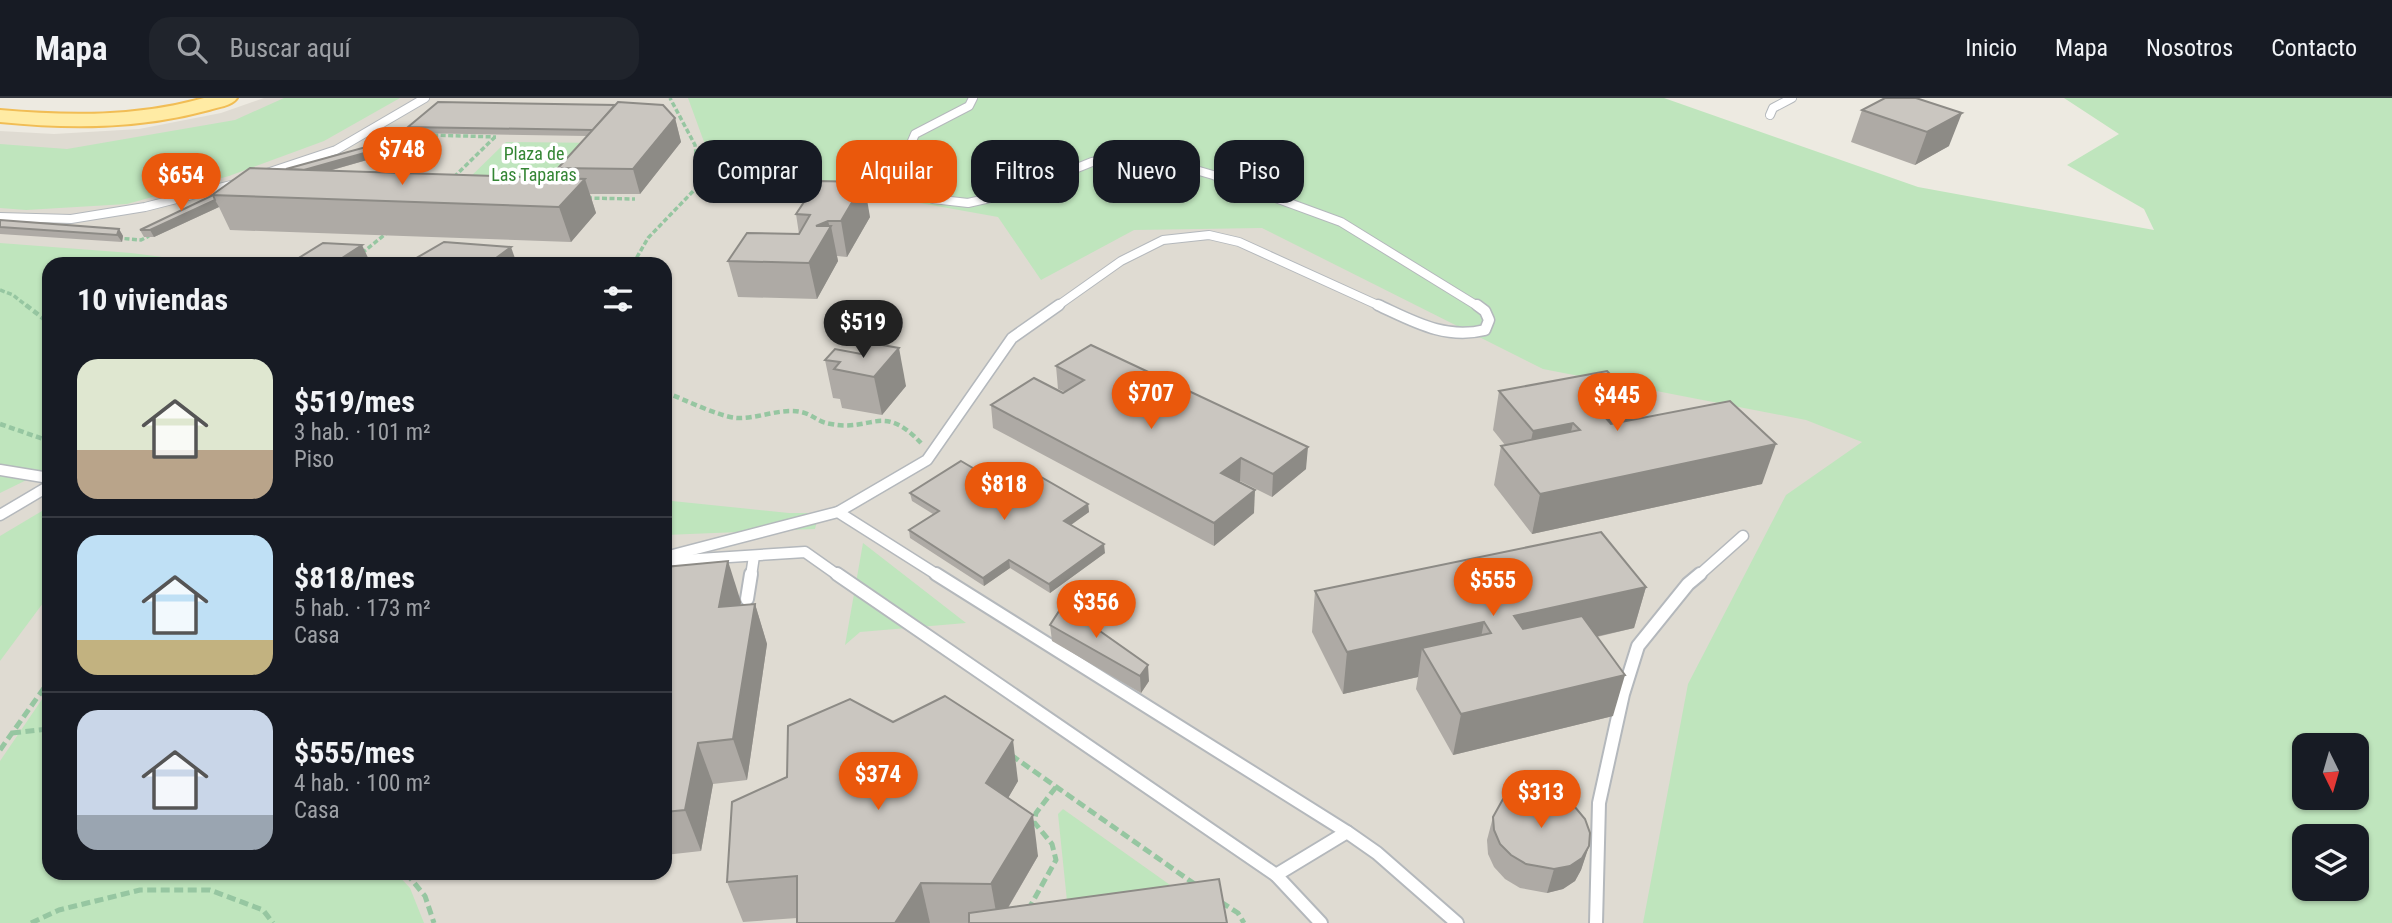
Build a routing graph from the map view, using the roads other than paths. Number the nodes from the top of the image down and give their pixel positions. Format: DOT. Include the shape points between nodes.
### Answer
graph roads {
  1 [pos="227,98"];
  2 [pos="425,98"];
  3 [pos="974,98"];
  4 [pos="1792,98"];
  5 [pos="1770,115"];
  6 [pos="0,116"];
  7 [pos="252,178"];
  8 [pos="240,182"];
  9 [pos="0,217"];
  10 [pos="0,470"];
  11 [pos="42,477"];
  12 [pos="42,490"];
  13 [pos="838,512"];
  14 [pos="0,515"];
  15 [pos="1743,536"];
  16 [pos="754,555"];
  17 [pos="672,557"];
  18 [pos="672,559"];
  19 [pos="747,599"];
  20 [pos="1347,832"];
  21 [pos="1276,875"];
  22 [pos="1321,923"];
  23 [pos="1457,923"];
  24 [pos="1596,923"];
  1 -- 6 [label="main road" via="165,114 113,120"];
  2 -- 7 [label="lane" via="336,150"];
  3 -- 13 [label="lane" via="970,106 915,134 909,148 911,184 933,199 968,203 1005,195 1092,162 1141,155 1213,175 1342,222 1462,295 1485,311 1489,320 1485,330 1447,334 1239,242 1209,235 1163,240 1121,261 1012,338 927,460"];
  4 -- 5 [label="lane" via="1773,108"];
  8 -- 9 [label="lane" via="145,207 71,219"];
  10 -- 11 [label="lane"];
  12 -- 14 [label="lane"];
  13 -- 17 [label="lane"];
  13 -- 20 [label="lane"];
  15 -- 24 [label="lane" via="1688,584 1638,646 1599,803"];
  16 -- 18 [label="lane"];
  16 -- 19 [label="lane"];
  16 -- 21 [label="lane" via="805,552"];
  20 -- 21 [label="lane"];
  20 -- 23 [label="lane"];
  21 -- 22 [label="lane"];
}
